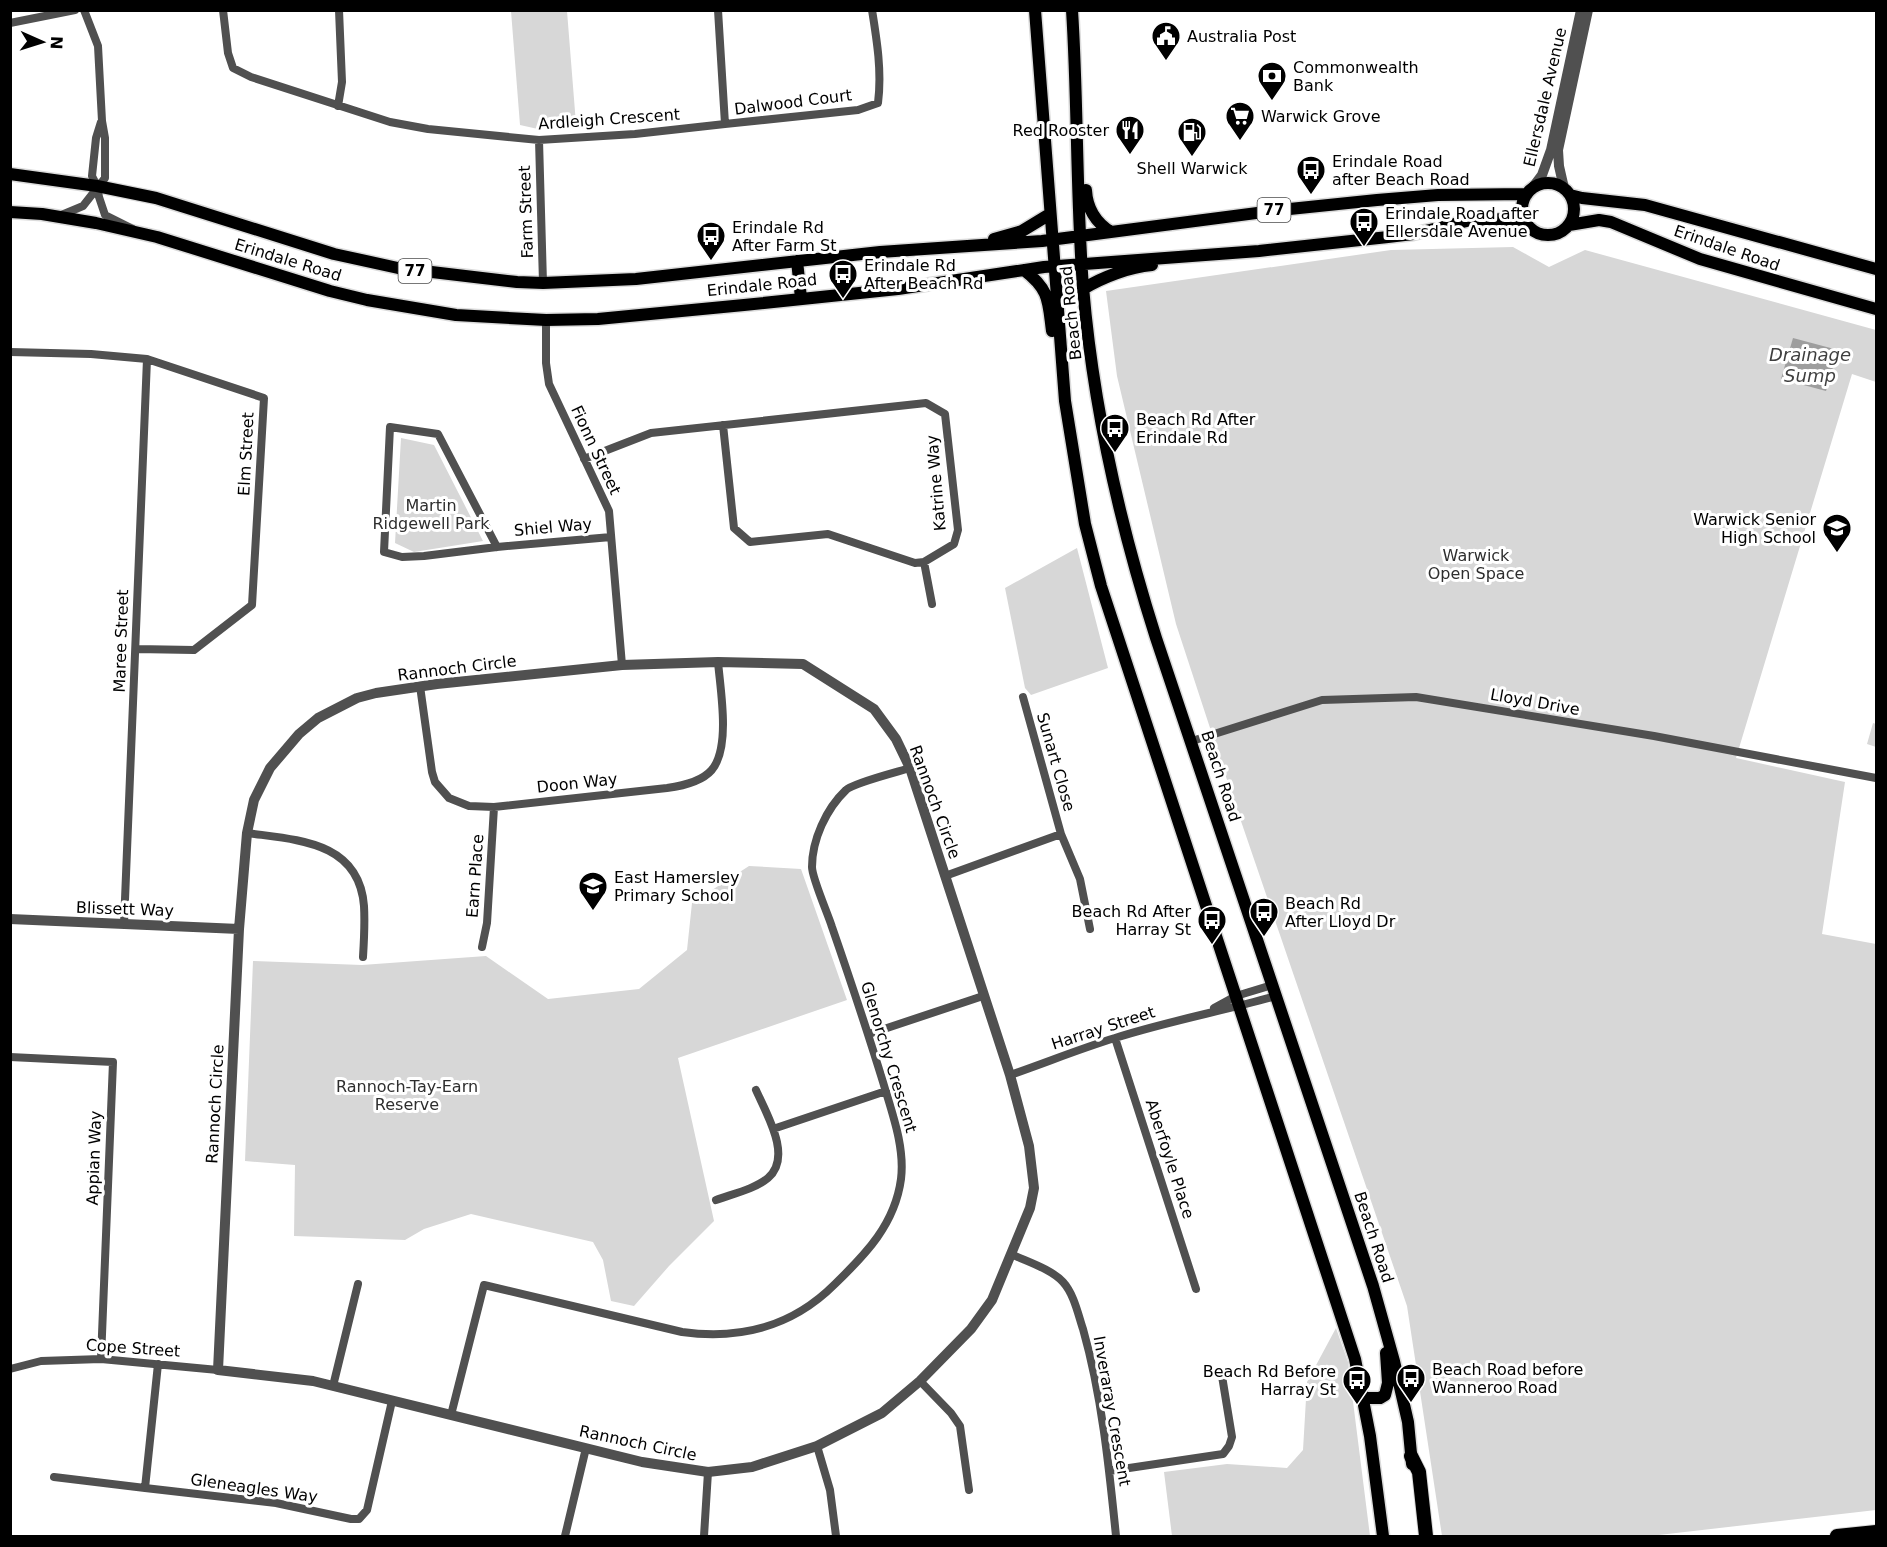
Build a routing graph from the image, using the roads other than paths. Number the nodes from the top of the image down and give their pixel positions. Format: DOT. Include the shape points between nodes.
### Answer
graph roads {
  1 [pos="75,10"];
  2 [pos="84,10"];
  3 [pos="223,10"];
  4 [pos="339,10"];
  5 [pos="718,10"];
  6 [pos="872,10"];
  7 [pos="1035,10"];
  8 [pos="1072,10"];
  9 [pos="1581,10"];
  10 [pos="1588,10"];
  11 [pos="10,23"];
  12 [pos="338,106"];
  13 [pos="102,121"];
  14 [pos="725,124"];
  15 [pos="1076,131"];
  16 [pos="539,140"];
  17 [pos="10,174"];
  18 [pos="98,186"];
  19 [pos="1530,190"];
  20 [pos="1567,191"];
  21 [pos="10,212"];
  22 [pos="1050,214"];
  23 [pos="56,216"];
  24 [pos="1526,222"];
  25 [pos="1569,225"];
  26 [pos="1111,232"];
  27 [pos="138,233"];
  28 [pos="1080,237"];
  29 [pos="1053,240"];
  30 [pos="934,249"];
  31 [pos="1224,253"];
  32 [pos="797,261"];
  33 [pos="1082,264"];
  34 [pos="1054,266"];
  35 [pos="1876,269"];
  36 [pos="1024,270"];
  37 [pos="543,283"];
  38 [pos="1083,289"];
  39 [pos="801,298"];
  40 [pos="1876,309"];
  41 [pos="546,320"];
  42 [pos="10,351"];
  43 [pos="147,359"];
  44 [pos="1062,370"];
  45 [pos="723,425"];
  46 [pos="584,459"];
  47 [pos="611,537"];
  48 [pos="497,547"];
  49 [pos="924,562"];
  50 [pos="932,604"];
  51 [pos="136,649"];
  52 [pos="718,663"];
  53 [pos="622,665"];
  54 [pos="420,686"];
  55 [pos="1023,698"];
  56 [pos="1192,741"];
  57 [pos="910,768"];
  58 [pos="1876,778"];
  59 [pos="494,807"];
  60 [pos="247,833"];
  61 [pos="1061,834"];
  62 [pos="945,876"];
  63 [pos="10,919"];
  64 [pos="124,924"];
  65 [pos="1090,928"];
  66 [pos="239,929"];
  67 [pos="482,946"];
  68 [pos="363,957"];
  69 [pos="1274,990"];
  70 [pos="983,996"];
  71 [pos="1237,1001"];
  72 [pos="869,1035"];
  73 [pos="1114,1038"];
  74 [pos="10,1057"];
  75 [pos="1010,1075"];
  76 [pos="756,1090"];
  77 [pos="886,1091"];
  78 [pos="773,1129"];
  79 [pos="716,1200"];
  80 [pos="1011,1254"];
  81 [pos="358,1284"];
  82 [pos="1196,1289"];
  83 [pos="1384,1322"];
  84 [pos="101,1359"];
  85 [pos="158,1364"];
  86 [pos="10,1369"];
  87 [pos="218,1370"];
  88 [pos="1222,1376"];
  89 [pos="920,1381"];
  90 [pos="333,1386"];
  91 [pos="1363,1398"];
  92 [pos="392,1401"];
  93 [pos="452,1414"];
  94 [pos="817,1446"];
  95 [pos="586,1448"];
  96 [pos="1411,1456"];
  97 [pos="1109,1471"];
  98 [pos="708,1472"];
  99 [pos="54,1477"];
  100 [pos="145,1488"];
  101 [pos="969,1490"];
  102 [pos="1876,1532"];
  103 [pos="565,1536"];
  104 [pos="704,1536"];
  105 [pos="836,1536"];
  106 [pos="1116,1536"];
  107 [pos="1383,1536"];
  108 [pos="1421,1536"];
  109 [pos="1426,1536"];
  110 [pos="1837,1536"];
  1 -- 11 [label="street"];
  2 -- 13 [label="street" via="98,46"];
  3 -- 12 [label="street, Ardleigh Crescent" via="233,68"];
  4 -- 12 [label="street" via="342,82"];
  5 -- 14 [label="street"];
  6 -- 14 [label="street, Dalwood Court" via="877,37 878,103 858,110"];
  7 -- 22 [label="main road, Beach Road"];
  8 -- 15 [label="main road, Beach Road"];
  9 -- 19 [label="street, Ellersdale Avenue" via="1551,150 1542,175"];
  10 -- 20 [label="street, Ellersdale Avenue" via="1558,150"];
  12 -- 16 [label="street, Ardleigh Crescent" via="428,129"];
  13 -- 18 [label="street" via="105,178"];
  13 -- 18 [label="street" via="92,176"];
  14 -- 16 [label="street, Ardleigh Crescent"];
  15 -- 26 [label="main road" via="1087,204 1100,226"];
  15 -- 28 [label="main road, Beach Road"];
  16 -- 37 [label="street, Farm Street"];
  17 -- 18 [label="main road, Erindale Road / 77"];
  18 -- 23 [label="street" via="83,206"];
  18 -- 27 [label="street" via="105,214"];
  18 -- 37 [label="main road, Erindale Road / 77" via="156,198 334,254 398,268"];
  19 -- 20 [label="main road, Erindale Road" via="1549,183"];
  19 -- 24 [label="main road" via="1523,202"];
  19 -- 26 [label="main road, Erindale Road / 77" via="1366,201"];
  20 -- 25 [label="main road" via="1574,210"];
  20 -- 35 [label="main road, Erindale Road" via="1582,198 1645,205"];
  21 -- 23 [label="main road, Erindale Road / 77"];
  22 -- 29 [label="main road, Beach Road"];
  22 -- 30 [label="main road" via="1014,234"];
  23 -- 27 [label="main road, Erindale Road / 77"];
  24 -- 25 [label="main road, Erindale Road" via="1546,235"];
  24 -- 31 [label="main road, Erindale Road / 77" via="1471,219 1388,237"];
  25 -- 40 [label="main road, Erindale Road" via="1611,222 1700,259"];
  26 -- 28 [label="main road, Erindale Road / 77"];
  27 -- 41 [label="main road, Erindale Road / 77" via="367,300 456,315"];
  28 -- 29 [label="main road, Erindale Road / 77"];
  28 -- 33 [label="main road, Beach Road"];
  29 -- 30 [label="main road, Erindale Road / 77"];
  29 -- 34 [label="main road, Beach Road"];
  30 -- 32 [label="main road, Erindale Road / 77"];
  31 -- 33 [label="main road, Erindale Road / 77"];
  31 -- 38 [label="main road" via="1199,262 1143,266 1098,280"];
  32 -- 37 [label="main road, Erindale Road / 77" via="636,279"];
  32 -- 39 [label="main road"];
  33 -- 34 [label="main road, Erindale Road / 77"];
  33 -- 38 [label="main road, Beach Road"];
  34 -- 36 [label="main road, Erindale Road / 77"];
  34 -- 44 [label="main road, Beach Road"];
  36 -- 39 [label="main road, Erindale Road / 77" via="898,289"];
  36 -- 44 [label="main road" via="1040,282 1047,299"];
  38 -- 56 [label="main road, Beach Road" via="1095,379 1123,521 1140,590"];
  39 -- 41 [label="main road, Erindale Road / 77" via="598,319"];
  41 -- 46 [label="street, Fionn Street" via="549,384"];
  42 -- 43 [label="street, Elm Street"];
  43 -- 51 [label="street, Maree Street"];
  43 -- 51 [label="street, Elm Street" via="264,398 252,605 194,650"];
  44 -- 71 [label="main road, Beach Road" via="1085,524 1101,586"];
  45 -- 46 [label="street, Katrine Way" via="651,433"];
  45 -- 49 [label="street" via="734,528 750,542 828,534 915,563"];
  45 -- 49 [label="street, Katrine Way" via="926,403 945,414 958,530 954,544"];
  46 -- 47 [label="street, Fionn Street" via="609,511"];
  47 -- 48 [label="street, Shiel Way"];
  47 -- 53 [label="street, Fionn Street"];
  48 -- 48 [label="street, Shiel Way" via="438,434 390,427 384,552 402,557"];
  49 -- 50 [label="street"];
  51 -- 64 [label="street, Maree Street"];
  52 -- 53 [label="street, Rannoch Circle"];
  52 -- 57 [label="street, Rannoch Circle" via="803,664 874,709 896,739"];
  52 -- 59 [label="street, Doon Way" via="723,746 715,766 701,779 667,788"];
  53 -- 54 [label="street, Rannoch Circle"];
  54 -- 59 [label="street, Doon Way" via="435,782 459,803"];
  54 -- 60 [label="street, Rannoch Circle" via="357,698 318,718 299,734 266,775 254,800"];
  55 -- 61 [label="street, Sunart Close"];
  56 -- 58 [label="street, Lloyd Drive" via="1322,700 1416,697"];
  56 -- 69 [label="main road, Beach Road"];
  57 -- 62 [label="street, Rannoch Circle"];
  57 -- 72 [label="street, Glenorchy Crescent" via="847,788 820,825 812,868"];
  59 -- 67 [label="street, Earn Place" via="487,923"];
  60 -- 66 [label="street, Rannoch Circle"];
  60 -- 68 [label="street" via="311,842 348,866 363,895"];
  61 -- 62 [label="street, Sunart Close"];
  61 -- 65 [label="street, Sunart Close" via="1080,879"];
  62 -- 70 [label="street, Rannoch Circle"];
  63 -- 64 [label="street, Blissett Way"];
  64 -- 66 [label="street, Blissett Way"];
  66 -- 87 [label="street, Rannoch Circle"];
  69 -- 71 [label="street, Harray Street"];
  69 -- 83 [label="main road, Beach Road"];
  70 -- 72 [label="street"];
  70 -- 75 [label="street, Rannoch Circle"];
  71 -- 73 [label="street, Harray Street"];
  71 -- 91 [label="main road, Beach Road" via="1342,1317"];
  72 -- 77 [label="street, Glenorchy Crescent"];
  73 -- 75 [label="street, Harray Street"];
  73 -- 82 [label="street, Aberfoyle Place"];
  74 -- 84 [label="street, Appian Way" via="113,1062"];
  75 -- 80 [label="street, Rannoch Circle" via="1029,1146 1035,1188"];
  76 -- 78 [label="street"];
  77 -- 78 [label="street"];
  77 -- 93 [label="street, Glenorchy Crescent" via="902,1164 889,1220 863,1257 803,1311 775,1325 740,1334 709,1336 484,1285"];
  78 -- 79 [label="street" via="780,1154 770,1177"];
  80 -- 89 [label="street, Rannoch Circle" via="981,1316"];
  80 -- 97 [label="street, Inveraray Crescent" via="1057,1276 1073,1300 1092,1363"];
  81 -- 90 [label="street"];
  83 -- 91 [label="main road" via="1387,1389 1380,1398"];
  83 -- 96 [label="main road, Beach Road" via="1408,1422"];
  84 -- 85 [label="street, Cope Street"];
  84 -- 86 [label="street, Cope Street" via="41,1361"];
  85 -- 87 [label="street, Cope Street"];
  85 -- 100 [label="street"];
  87 -- 90 [label="street, Rannoch Circle"];
  88 -- 97 [label="street" via="1232,1437 1223,1454"];
  89 -- 94 [label="street, Rannoch Circle" via="882,1413"];
  89 -- 101 [label="street" via="960,1426"];
  90 -- 92 [label="street, Rannoch Circle"];
  91 -- 107 [label="main road, Beach Road"];
  92 -- 93 [label="street, Rannoch Circle"];
  92 -- 100 [label="street, Gleneagles Way" via="367,1510 359,1519 276,1503"];
  93 -- 95 [label="street, Rannoch Circle"];
  94 -- 98 [label="street, Rannoch Circle" via="752,1467"];
  94 -- 105 [label="street" via="830,1490"];
  95 -- 98 [label="street, Rannoch Circle"];
  95 -- 103 [label="street"];
  96 -- 108 [label="main road, Beach Road"];
  96 -- 109 [label="highway" via="1419,1472"];
  97 -- 106 [label="street, Inveraray Crescent"];
  98 -- 104 [label="street"];
  99 -- 100 [label="street"];
  102 -- 110 [label="highway"];
}
